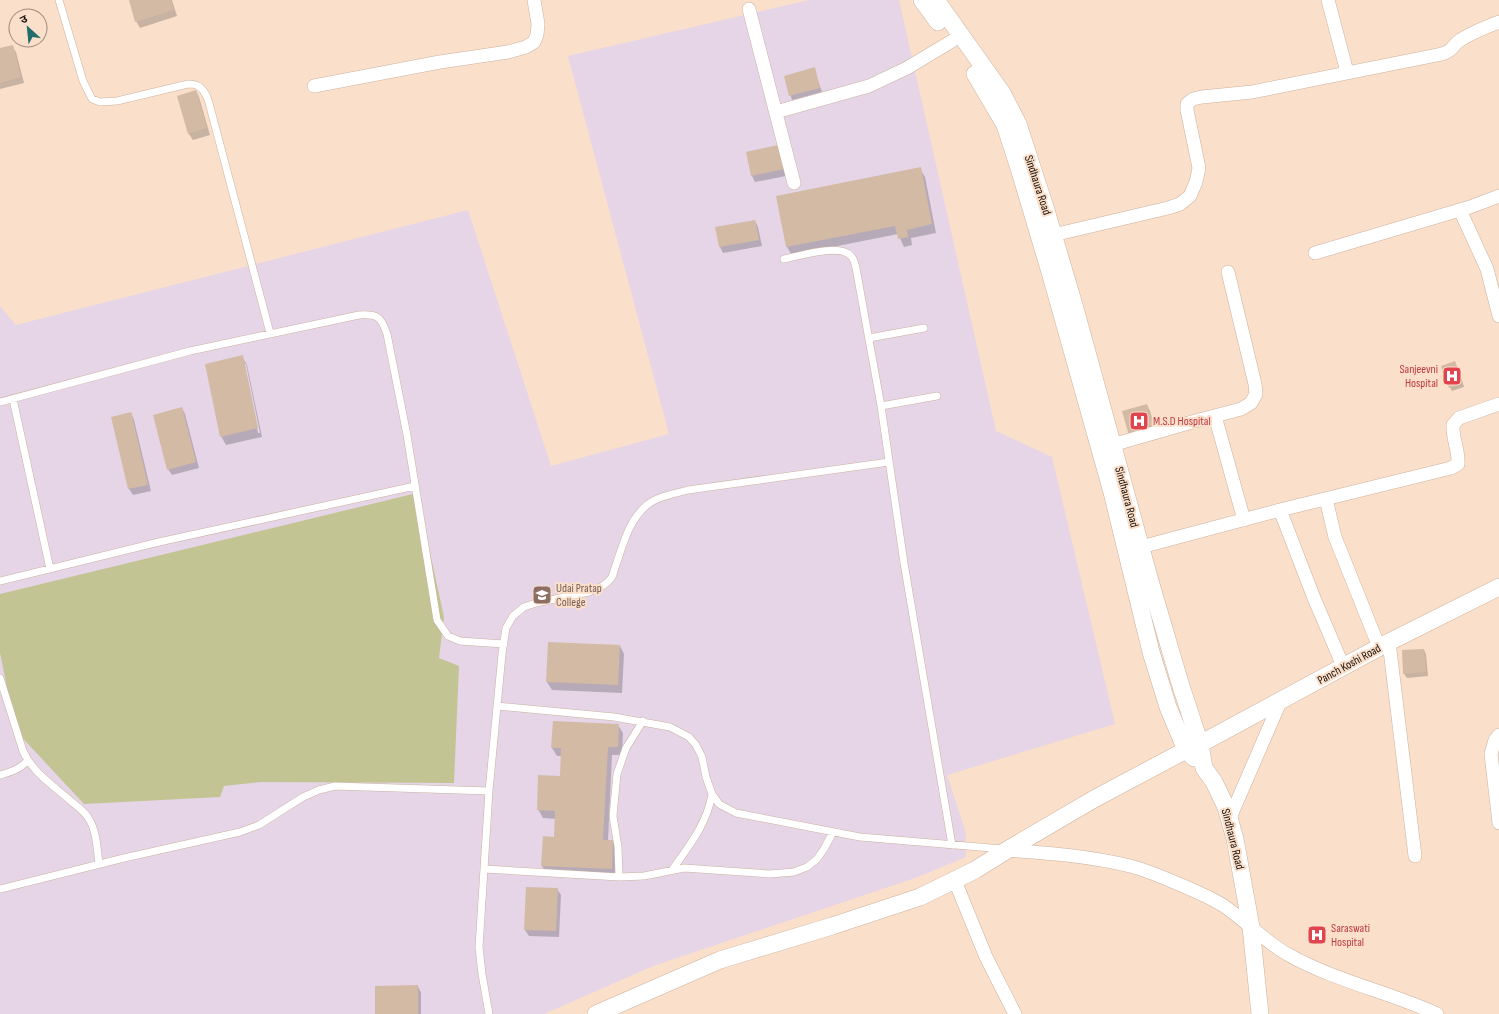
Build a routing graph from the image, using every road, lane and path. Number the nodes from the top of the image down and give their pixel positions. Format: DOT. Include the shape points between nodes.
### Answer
graph roads {
  1 [pos="59,0"];
  2 [pos="534,0"];
  3 [pos="922,0"];
  4 [pos="936,0"];
  5 [pos="1328,0"];
  6 [pos="749,9"];
  7 [pos="1499,22"];
  8 [pos="952,41"];
  9 [pos="1347,72"];
  10 [pos="314,86"];
  11 [pos="776,112"];
  12 [pos="794,183"];
  13 [pos="1499,196"];
  14 [pos="1460,210"];
  15 [pos="1053,235"];
  16 [pos="1315,253"];
  17 [pos="784,259"];
  18 [pos="1228,272"];
  19 [pos="1499,316"];
  20 [pos="924,328"];
  21 [pos="270,333"];
  22 [pos="869,338"];
  23 [pos="937,396"];
  24 [pos="13,399"];
  25 [pos="0,402"];
  26 [pos="1499,404"];
  27 [pos="881,406"];
  28 [pos="1215,416"];
  29 [pos="1112,445"];
  30 [pos="889,462"];
  31 [pos="415,486"];
  32 [pos="1326,499"];
  33 [pos="1280,510"];
  34 [pos="1244,520"];
  35 [pos="1141,547"];
  36 [pos="50,569"];
  37 [pos="0,581"];
  38 [pos="1499,587"];
  39 [pos="504,644"];
  40 [pos="1384,644"];
  41 [pos="1343,666"];
  42 [pos="0,678"];
  43 [pos="1281,700"];
  44 [pos="497,706"];
  45 [pos="643,721"];
  46 [pos="1499,736"];
  47 [pos="1193,747"];
  48 [pos="27,761"];
  49 [pos="0,775"];
  50 [pos="1497,786"];
  51 [pos="489,791"];
  52 [pos="712,794"];
  53 [pos="1229,820"];
  54 [pos="1499,823"];
  55 [pos="833,832"];
  56 [pos="952,845"];
  57 [pos="1007,850"];
  58 [pos="1415,856"];
  59 [pos="99,864"];
  60 [pos="484,869"];
  61 [pos="672,870"];
  62 [pos="618,877"];
  63 [pos="955,881"];
  64 [pos="0,889"];
  65 [pos="1251,927"];
  66 [pos="620,1009"];
  67 [pos="489,1014"];
  68 [pos="596,1014"];
  69 [pos="1015,1014"];
  70 [pos="1260,1014"];
  71 [pos="1437,1014"];
  1 -- 21 [label="lane" via="83,81 92,99 100,102 117,101 188,84 197,85 204,91"];
  2 -- 10 [label="street" via="537,35 534,42 526,47"];
  3 -- 8 [label="street"];
  4 -- 15 [label="street, Sindhaura Road" via="1002,93 1018,124"];
  5 -- 9 [label="street"];
  6 -- 11 [label="street"];
  7 -- 9 [label="street" via="1458,42 1446,53"];
  8 -- 11 [label="street" via="885,80"];
  8 -- 47 [label="street" via="982,84 1005,124 1112,492 1151,652 1168,707"];
  9 -- 15 [label="street" via="1252,92 1193,99 1187,104 1187,110 1199,168 1190,196 1180,204 1168,208"];
  11 -- 12 [label="street"];
  13 -- 14 [label="street"];
  14 -- 16 [label="street"];
  14 -- 19 [label="street" via="1487,269"];
  15 -- 29 [label="street, Sindhaura Road"];
  17 -- 22 [label="lane" via="831,250 847,252 851,256 859,280"];
  18 -- 28 [label="street" via="1256,394 1252,403 1241,409"];
  20 -- 22 [label="lane"];
  21 -- 24 [label="lane" via="190,351"];
  21 -- 31 [label="lane" via="359,315 370,314 379,317 387,334"];
  22 -- 27 [label="lane"];
  23 -- 27 [label="lane"];
  24 -- 25 [label="lane"];
  24 -- 36 [label="lane"];
  26 -- 32 [label="street" via="1459,418 1453,424 1458,464 1451,468"];
  27 -- 30 [label="lane"];
  28 -- 29 [label="street"];
  28 -- 34 [label="street"];
  29 -- 35 [label="street, Sindhaura Road"];
  30 -- 39 [label="lane" via="688,490 664,496 648,504 635,516 612,577 605,584 596,590 536,602 524,608 512,616 506,628"];
  30 -- 56 [label="lane"];
  31 -- 36 [label="lane" via="159,542"];
  31 -- 39 [label="lane" via="437,620 448,636 460,641"];
  32 -- 33 [label="street"];
  32 -- 40 [label="street" via="1335,537"];
  33 -- 34 [label="street"];
  33 -- 41 [label="street"];
  34 -- 35 [label="street"];
  35 -- 47 [label="street, Sindhaura Road" via="1180,683"];
  36 -- 37 [label="lane"];
  38 -- 40 [label="street, Panch Koshi Road"];
  39 -- 44 [label="lane"];
  40 -- 41 [label="street, Panch Koshi Road"];
  40 -- 58 [label="street"];
  41 -- 43 [label="street, Panch Koshi Road"];
  42 -- 48 [label="lane"];
  43 -- 47 [label="street, Panch Koshi Road"];
  43 -- 53 [label="street"];
  44 -- 45 [label="lane"];
  44 -- 51 [label="lane"];
  45 -- 52 [label="lane" via="670,727 689,737 702,757"];
  45 -- 62 [label="lane" via="626,748 617,774 613,816 618,847"];
  46 -- 50 [label="street" via="1495,740 1491,754"];
  47 -- 53 [label="street, Sindhaura Road" via="1214,782"];
  47 -- 57 [label="street, Panch Koshi Road" via="1094,799"];
  48 -- 49 [label="lane" via="12,772"];
  48 -- 59 [label="lane" via="90,819"];
  50 -- 54 [label="street"];
  51 -- 59 [label="lane" via="335,786 303,797 259,825 240,832"];
  51 -- 60 [label="lane"];
  52 -- 55 [label="lane" via="719,804 736,813"];
  52 -- 61 [label="lane" via="705,819"];
  53 -- 65 [label="street, Sindhaura Road" via="1235,839"];
  55 -- 56 [label="lane" via="860,837"];
  55 -- 61 [label="lane" via="818,859 794,872 770,874 684,868"];
  56 -- 57 [label="lane"];
  57 -- 63 [label="street, Panch Koshi Road"];
  57 -- 65 [label="street" via="1061,854 1131,866 1198,892 1223,906"];
  59 -- 64 [label="lane"];
  60 -- 62 [label="lane"];
  60 -- 67 [label="lane" via="479,947"];
  61 -- 62 [label="lane" via="644,876"];
  63 -- 66 [label="street, Panch Koshi Road" via="920,897 720,960"];
  63 -- 69 [label="street" via="986,957"];
  65 -- 70 [label="street, Sindhaura Road"];
  65 -- 71 [label="street" via="1268,942 1310,966"];
  66 -- 68 [label="street, Panch Koshi Road"];
}
